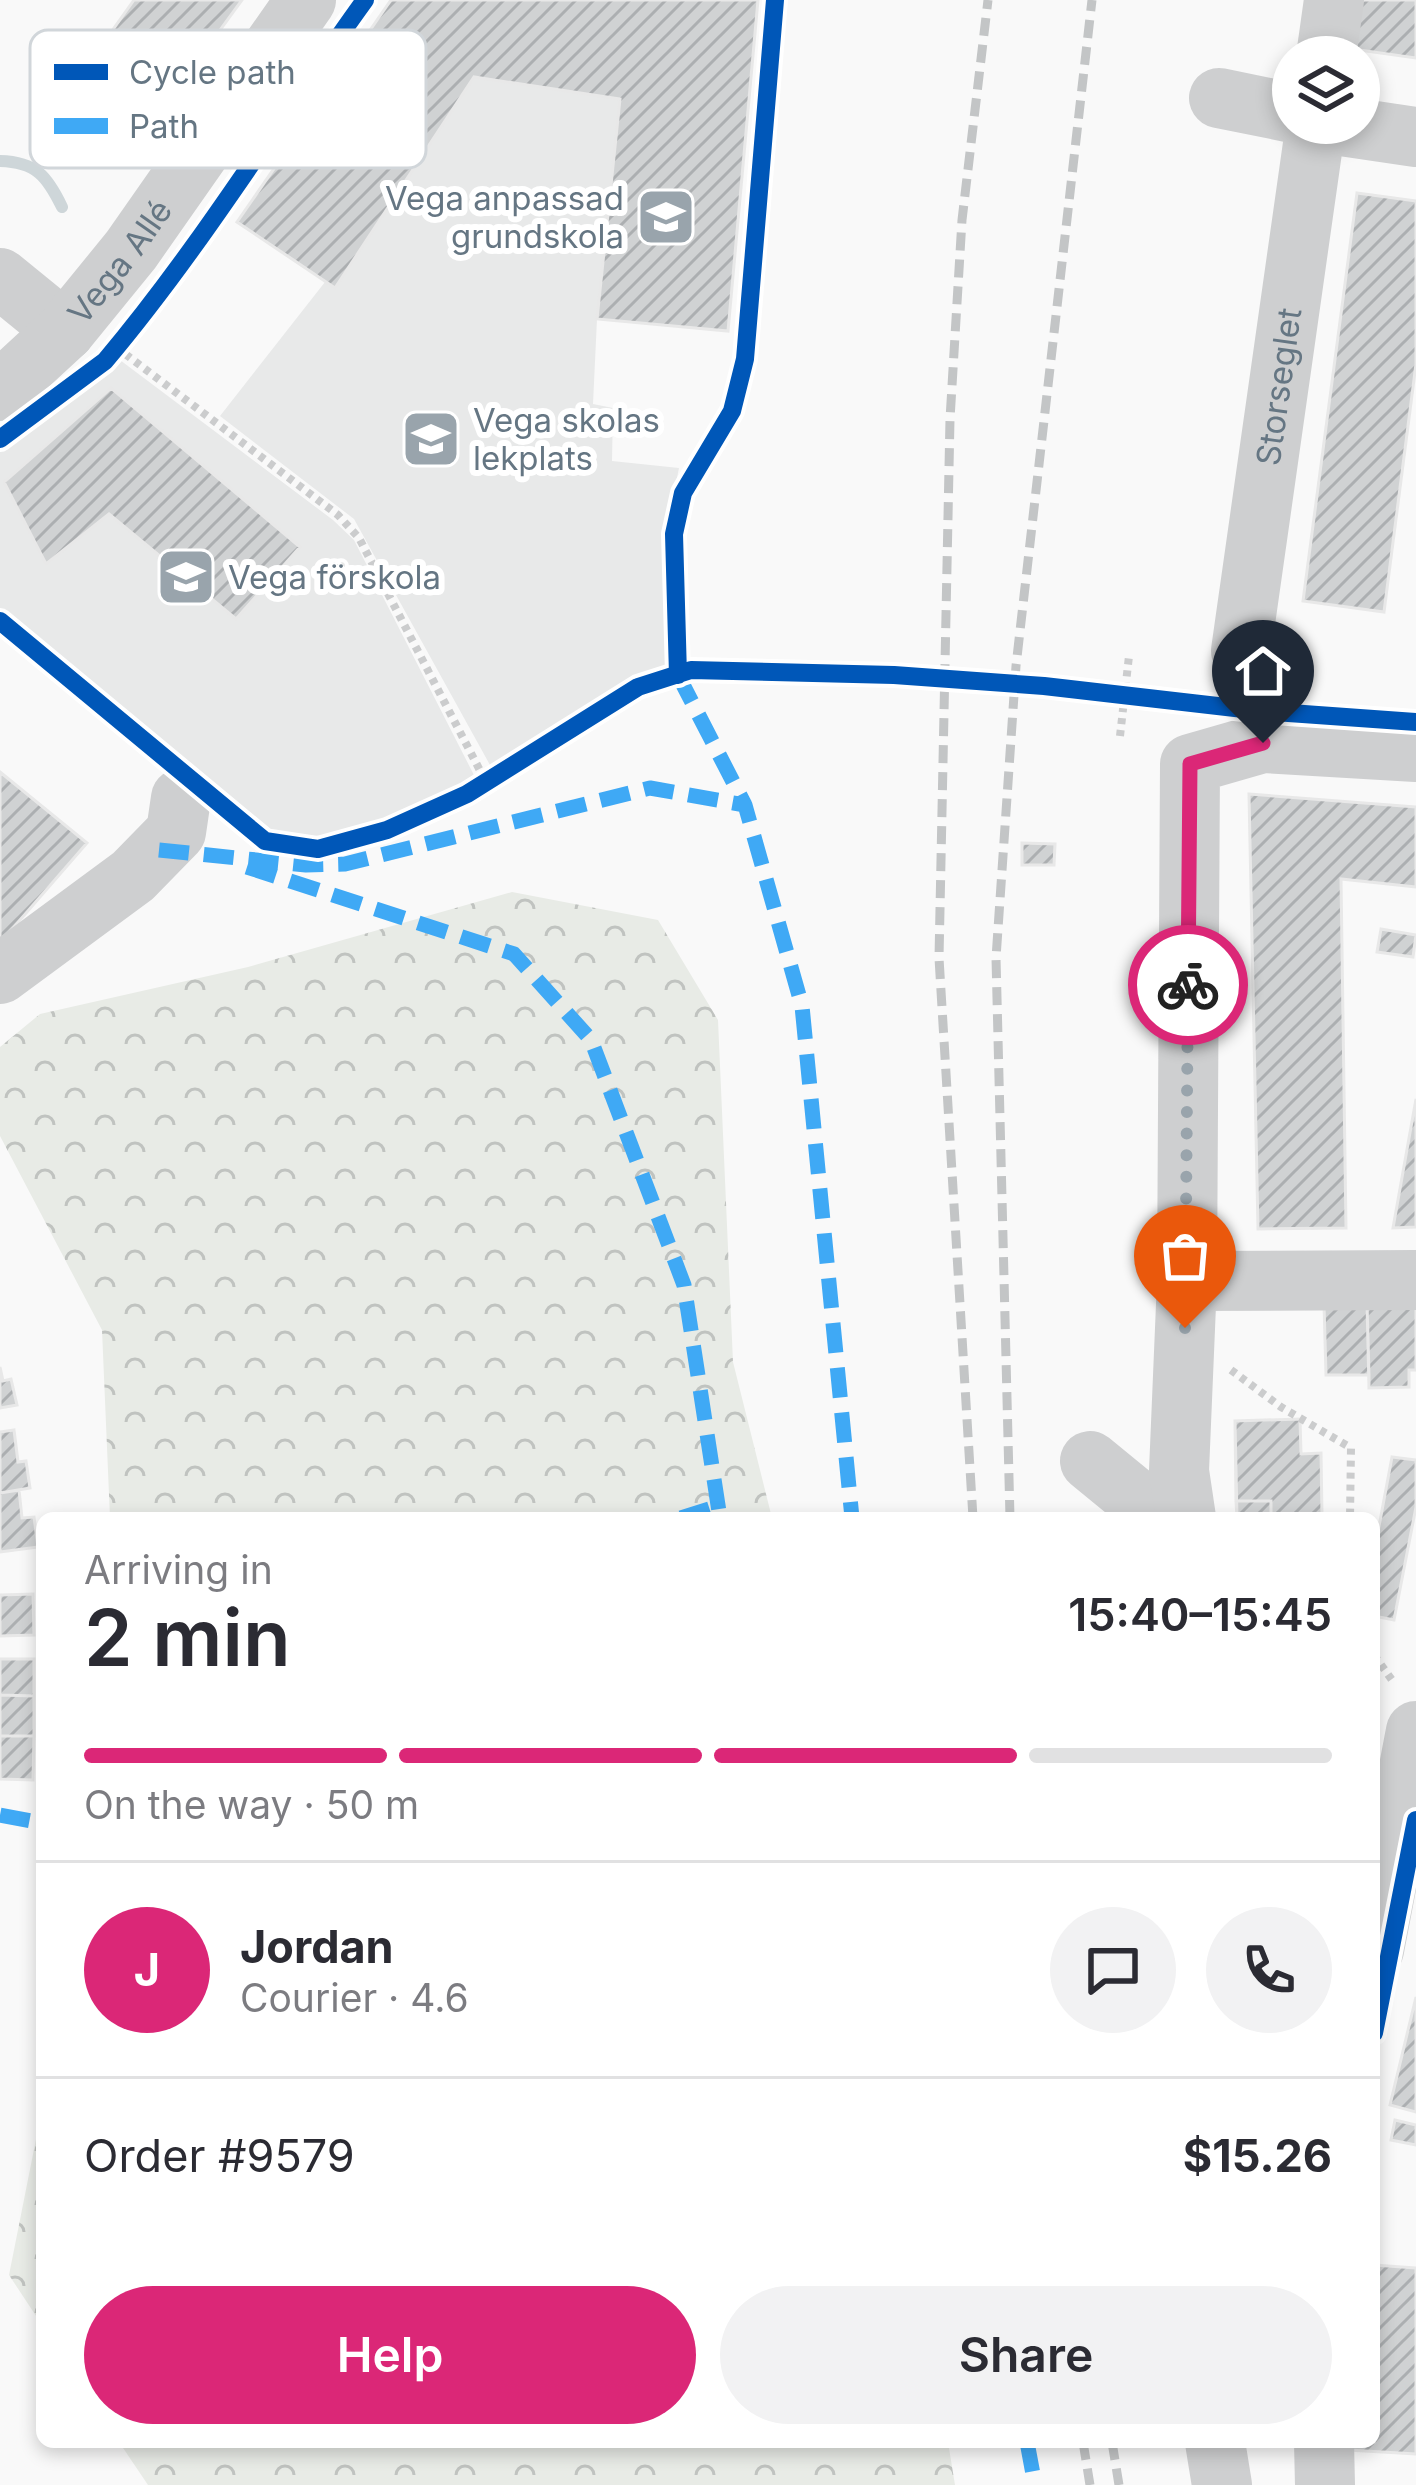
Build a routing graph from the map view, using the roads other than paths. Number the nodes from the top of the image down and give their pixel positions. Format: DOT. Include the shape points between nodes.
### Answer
graph roads {
  1 [pos="306,0"];
  2 [pos="1334,0"];
  3 [pos="285,30"];
  4 [pos="1329,36"];
  5 [pos="1220,98"];
  6 [pos="1272,109"];
  7 [pos="1380,132"];
  8 [pos="1416,137"];
  9 [pos="1315,144"];
  10 [pos="188,168"];
  11 [pos="0,278"];
  12 [pos="95,346"];
  13 [pos="0,391"];
  14 [pos="1241,651"];
  15 [pos="1416,752"];
  16 [pos="182,799"];
  17 [pos="0,974"];
  18 [pos="1416,1280"];
  19 [pos="1186,1281"];
  20 [pos="1090,1461"];
  21 [pos="1146,1512"];
  22 [pos="1185,1512"];
  23 [pos="1404,1706"];
  24 [pos="1385,1838"];
  25 [pos="1380,1889"];
  26 [pos="1216,2448"];
  27 [pos="1324,2448"];
  28 [pos="1222,2485"];
  29 [pos="1325,2485"];
  1 -- 3 [label="street, Vega Allé"];
  2 -- 4 [label="street"];
  5 -- 6 [label="street"];
  7 -- 8 [label="street"];
  9 -- 14 [label="street, Storseglet"];
  10 -- 12 [label="street, Vega Allé" via="131,250"];
  11 -- 12 [label="street"];
  12 -- 13 [label="street, Vega Allé"];
  15 -- 19 [label="street" via="1263,743 1190,764"];
  16 -- 17 [label="street" via="176,832 133,876"];
  18 -- 19 [label="street"];
  19 -- 22 [label="street" via="1179,1471"];
  20 -- 21 [label="street"];
  23 -- 24 [label="street"];
  24 -- 25 [label="street"];
  26 -- 28 [label="street"];
  27 -- 29 [label="street"];
}
